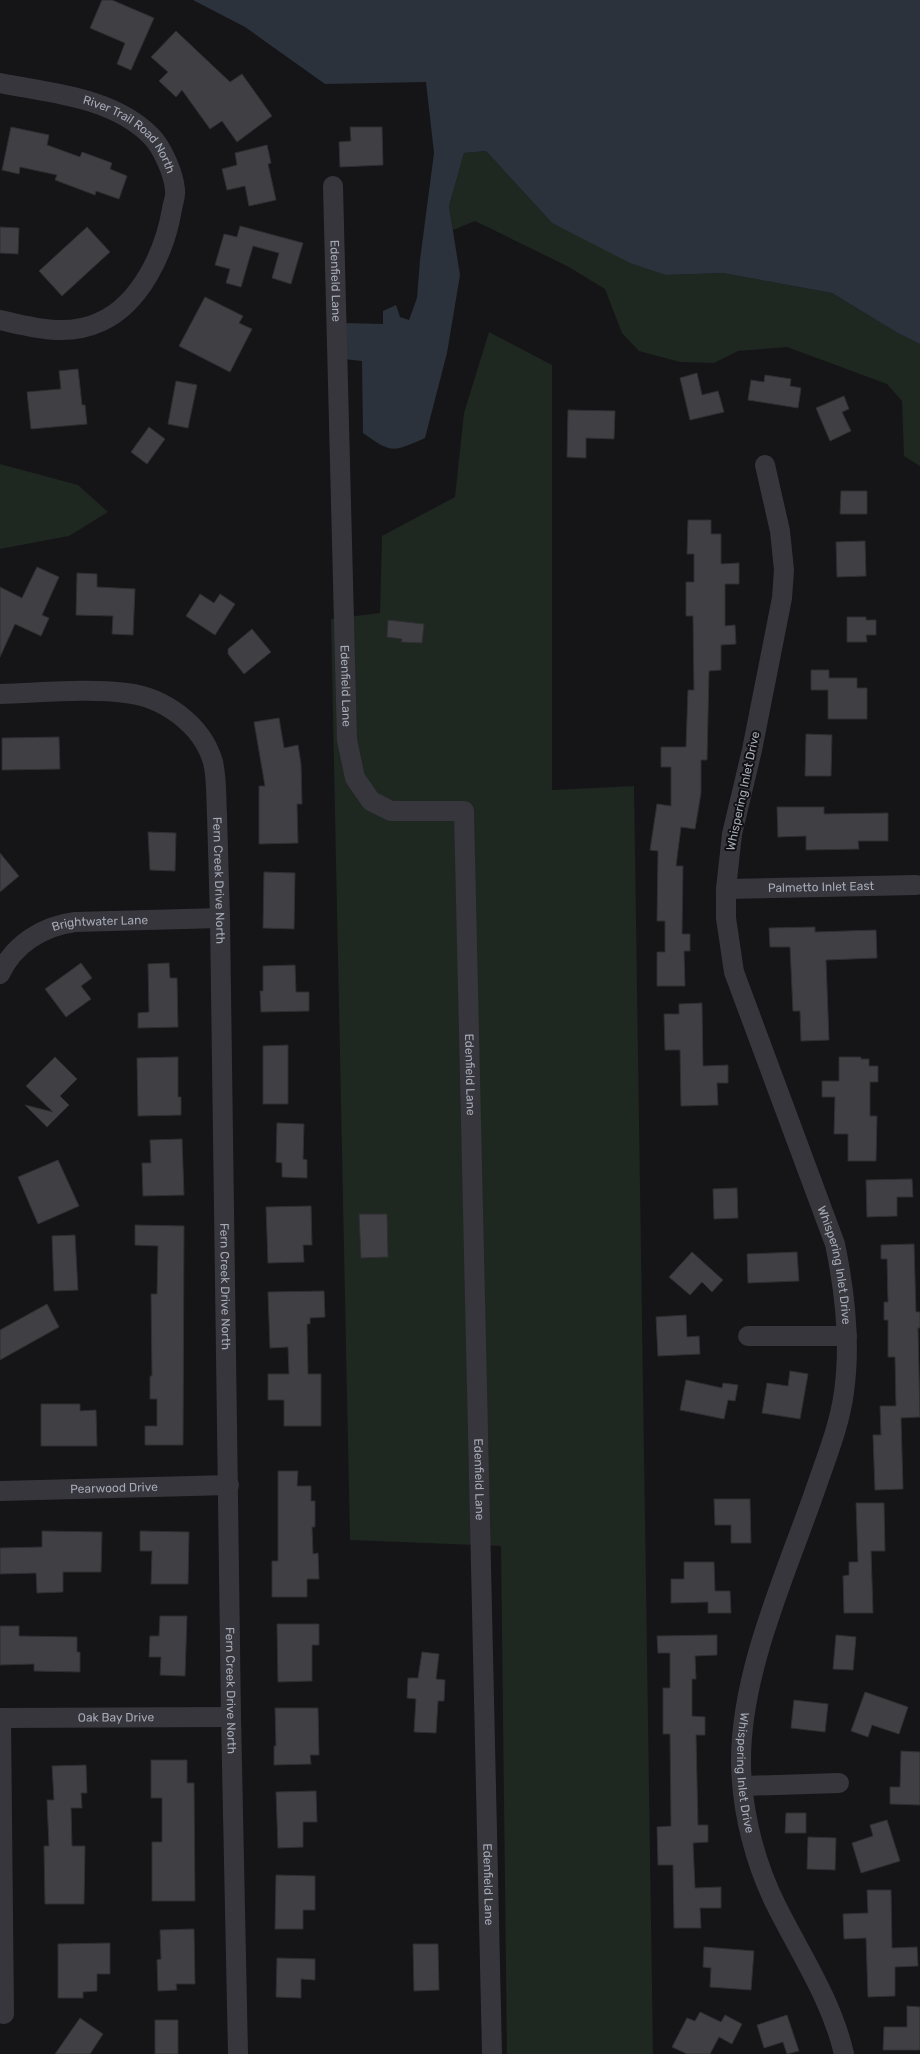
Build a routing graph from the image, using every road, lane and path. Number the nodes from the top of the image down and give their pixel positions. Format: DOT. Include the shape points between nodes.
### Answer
graph roads {
  1 [pos="0,83"];
  2 [pos="333,186"];
  3 [pos="0,320"];
  4 [pos="765,465"];
  5 [pos="0,694"];
  6 [pos="916,885"];
  7 [pos="726,889"];
  8 [pos="220,918"];
  9 [pos="0,974"];
  10 [pos="748,1336"];
  11 [pos="847,1336"];
  12 [pos="229,1485"];
  13 [pos="0,1491"];
  14 [pos="232,1717"];
  15 [pos="1,1718"];
  16 [pos="839,1783"];
  17 [pos="743,1786"];
  18 [pos="4,2014"];
  19 [pos="238,2054"];
  20 [pos="492,2054"];
  21 [pos="844,2054"];
  1 -- 3 [label="street, River Trail Road North" via="79,99 113,110 136,123 152,136 165,154 176,190 160,255 130,302 100,322 72,330 40,329"];
  2 -- 20 [label="street, Edenfield Lane" via="347,730 355,778 372,801 390,811 464,811"];
  4 -- 7 [label="street, Whispering Inlet Drive" via="780,531 784,570 782,598 732,834"];
  5 -- 8 [label="street, Fern Creek Drive North" via="124,692 158,701 185,720 207,747 213,763"];
  6 -- 7 [label="street, Palmetto Inlet East"];
  7 -- 11 [label="street, Whispering Inlet Drive" via="726,918 734,972 835,1244 844,1284"];
  8 -- 9 [label="street, Brightwater Lane" via="60,924 22,945"];
  8 -- 12 [label="street, Fern Creek Drive North"];
  10 -- 11 [label="street"];
  11 -- 17 [label="street, Whispering Inlet Drive" via="844,1392 833,1439 749,1685 743,1723"];
  12 -- 13 [label="street, Pearwood Drive"];
  12 -- 14 [label="street, Fern Creek Drive North"];
  14 -- 15 [label="street, Oak Bay Drive"];
  14 -- 19 [label="street, Fern Creek Drive North"];
  15 -- 18 [label="street"];
  16 -- 17 [label="street"];
  17 -- 21 [label="street, Whispering Inlet Drive" via="750,1832 765,1882 818,1984"];
}
